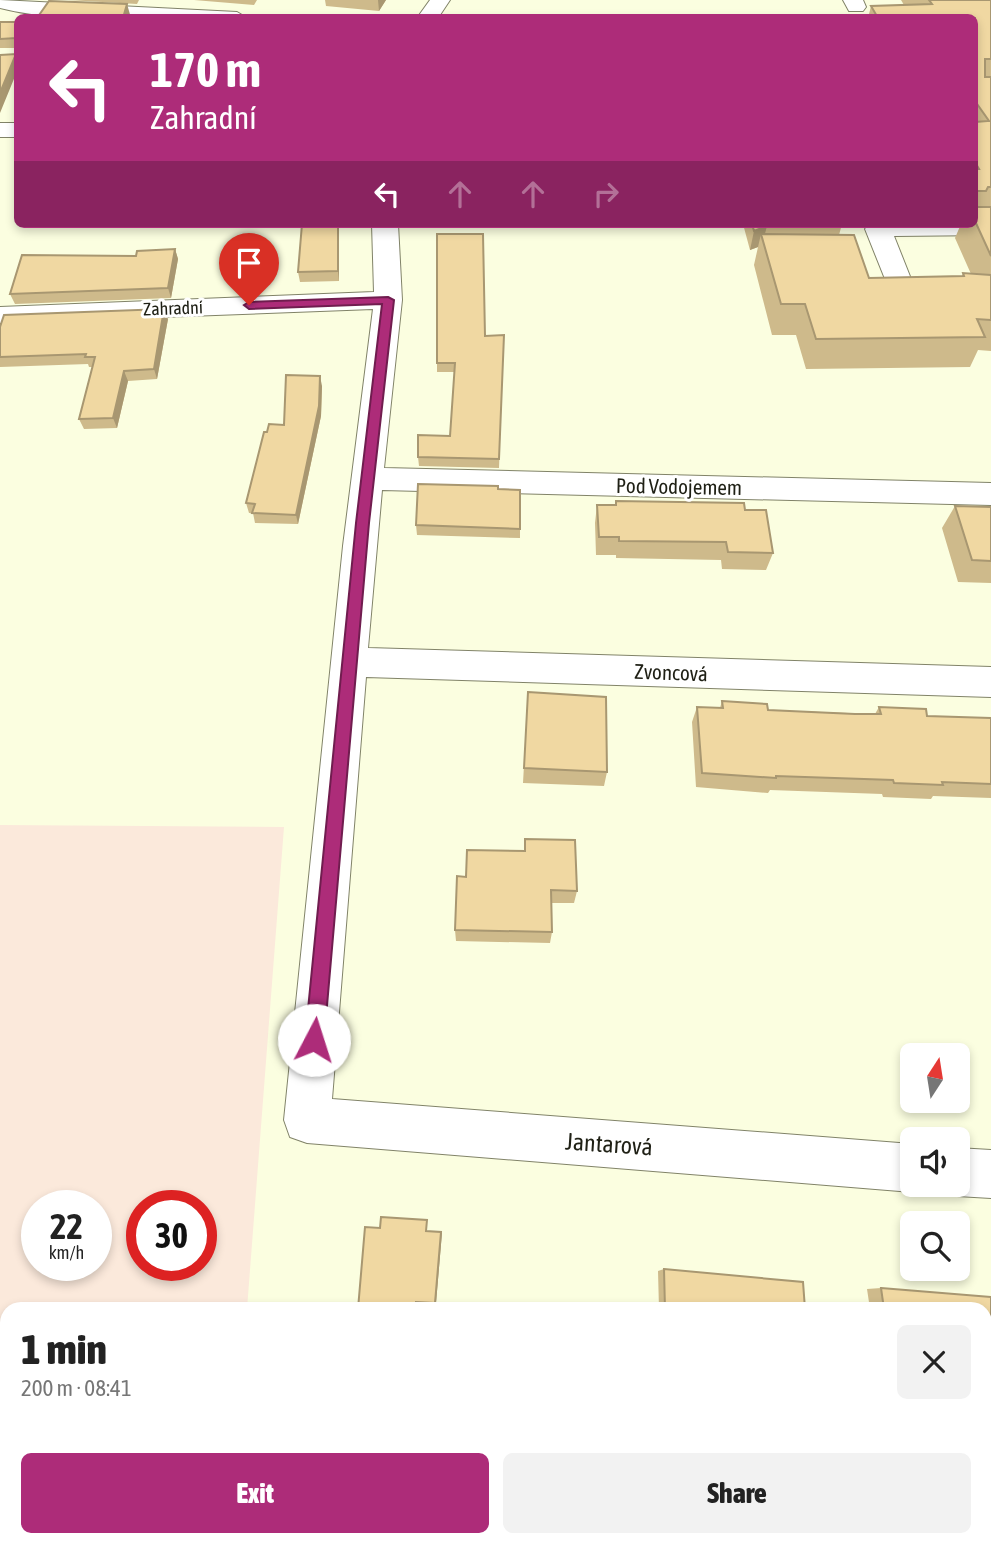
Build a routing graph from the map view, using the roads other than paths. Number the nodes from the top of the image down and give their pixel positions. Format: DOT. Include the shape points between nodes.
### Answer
graph roads {
  1 [pos="6,0"];
  2 [pos="151,0"];
  3 [pos="127,12"];
  4 [pos="164,14"];
  5 [pos="385,228"];
  6 [pos="934,228"];
  7 [pos="904,293"];
  8 [pos="388,300"];
  9 [pos="0,315"];
  10 [pos="367,479"];
  11 [pos="991,494"];
  12 [pos="351,662"];
  13 [pos="991,682"];
  14 [pos="900,1167"];
  15 [pos="970,1173"];
  16 [pos="991,1174"];
  1 -- 3 [label="street" via="6,4 23,8"];
  2 -- 3 [label="street"];
  3 -- 4 [label="street"];
  5 -- 8 [label="street"];
  6 -- 7 [label="street" via="878,229 876,255"];
  8 -- 9 [label="street, Zahradní"];
  8 -- 10 [label="street"];
  10 -- 11 [label="street, Pod Vodojemem"];
  10 -- 12 [label="street"];
  12 -- 13 [label="street, Zvoncová"];
  12 -- 14 [label="street, Jantarová" via="307,1121"];
  15 -- 16 [label="street"];
}
